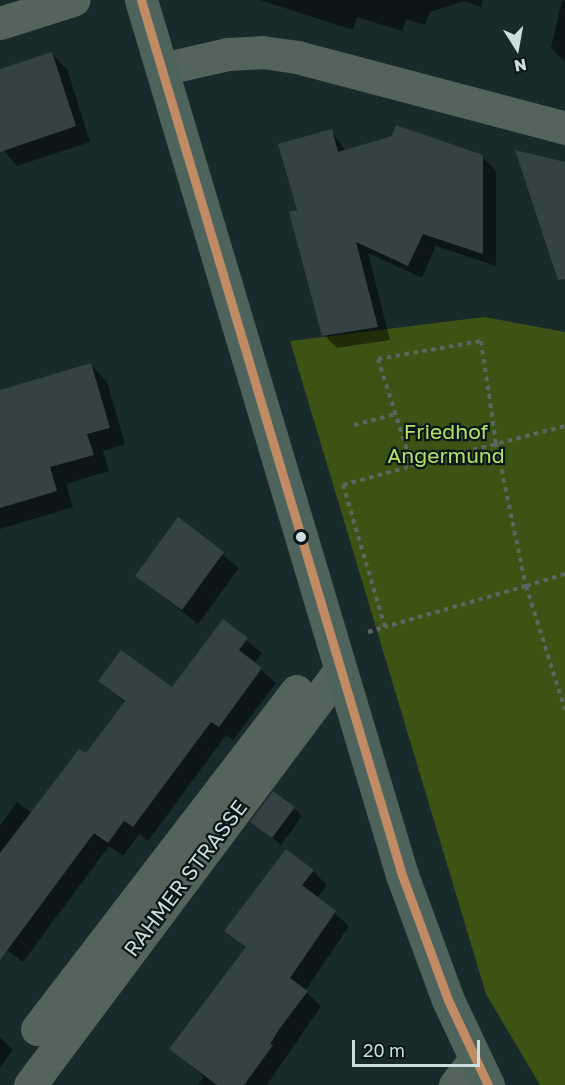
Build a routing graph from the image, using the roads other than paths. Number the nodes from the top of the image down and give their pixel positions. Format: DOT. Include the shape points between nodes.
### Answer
graph roads {
  1 [pos="73,0"];
  2 [pos="141,0"];
  3 [pos="0,23"];
  4 [pos="162,69"];
  5 [pos="565,128"];
  6 [pos="336,657"];
  7 [pos="37,1029"];
  8 [pos="482,1072"];
  9 [pos="30,1085"];
  10 [pos="455,1085"];
  1 -- 3 [label="street"];
  2 -- 4 [label="main road"];
  4 -- 5 [label="street" via="228,54 262,52 297,57"];
  4 -- 6 [label="main road"];
  6 -- 7 [label="street"];
  6 -- 8 [label="main road" via="426,945"];
  6 -- 9 [label="street, RAHMER STRASSE"];
  8 -- 10 [label="street"];
}
